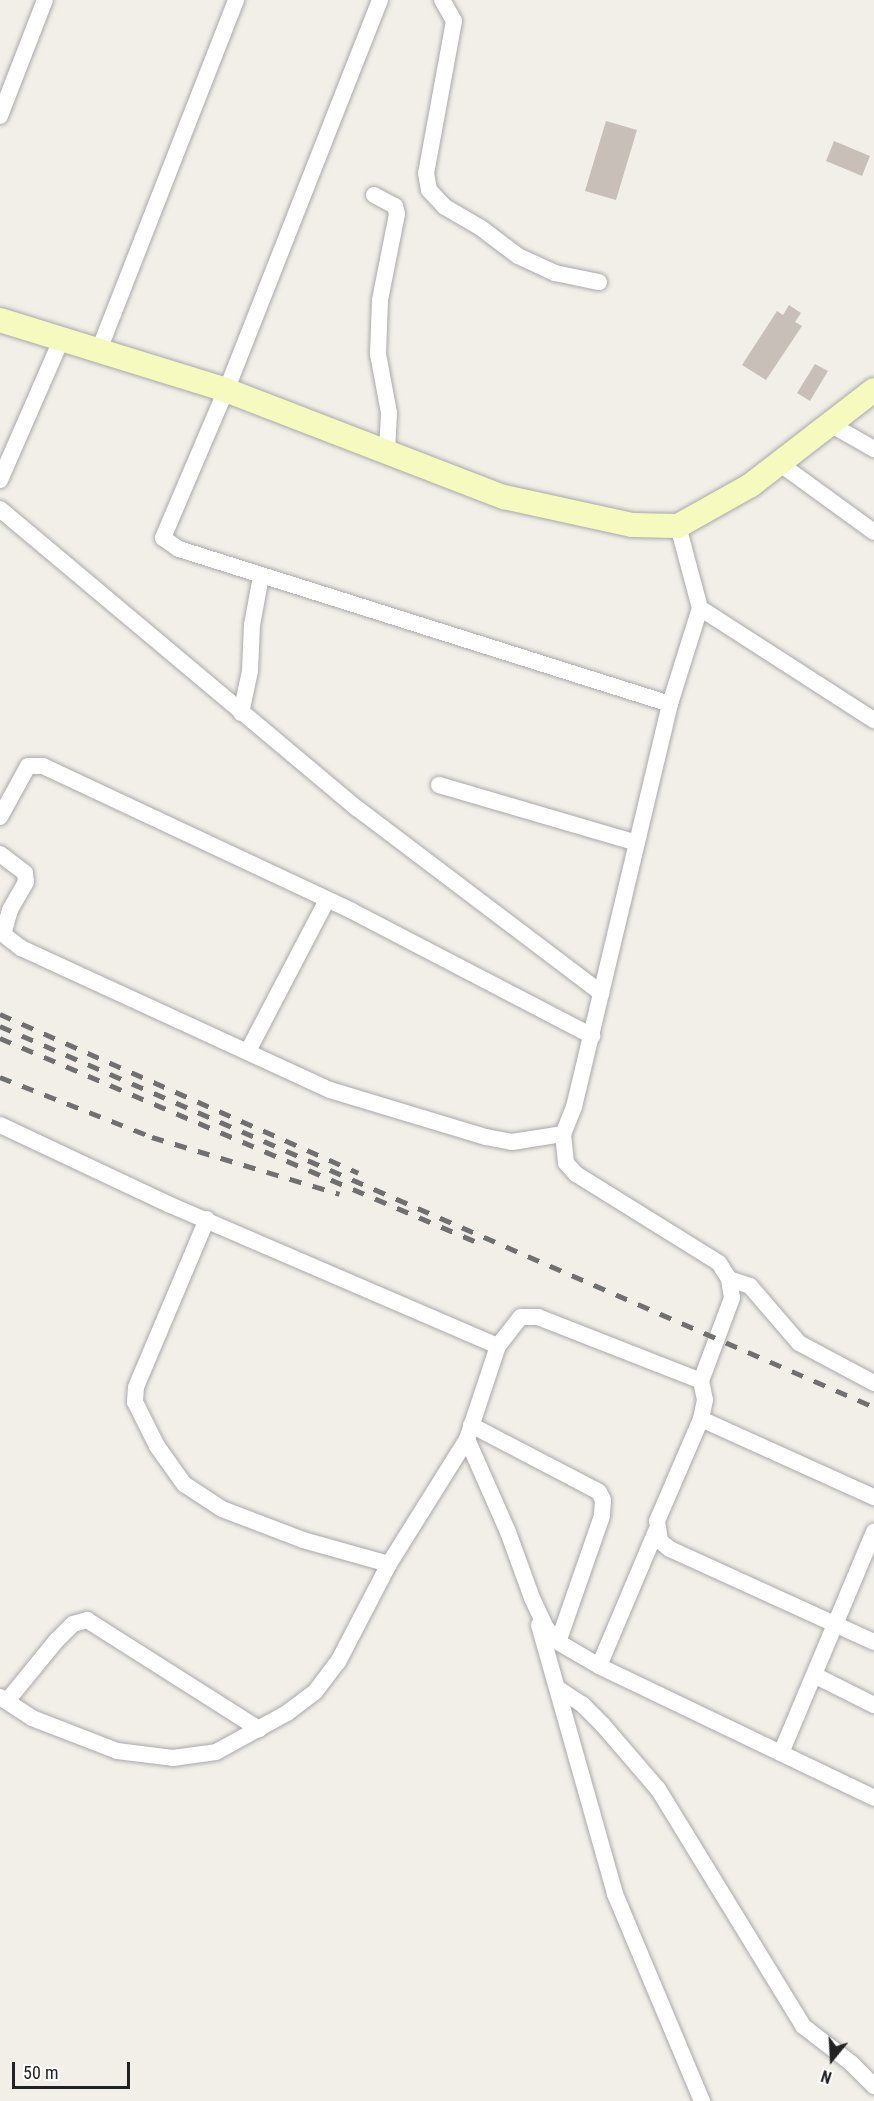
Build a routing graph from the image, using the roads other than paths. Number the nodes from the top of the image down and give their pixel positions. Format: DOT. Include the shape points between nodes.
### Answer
graph roads {
  1 [pos="45,0"];
  2 [pos="236,0"];
  3 [pos="380,0"];
  4 [pos="442,0"];
  5 [pos="0,116"];
  6 [pos="374,195"];
  7 [pos="598,282"];
  8 [pos="0,320"];
  9 [pos="62,339"];
  10 [pos="99,350"];
  11 [pos="226,390"];
  12 [pos="874,390"];
  13 [pos="830,424"];
  14 [pos="874,449"];
  15 [pos="387,452"];
  16 [pos="779,463"];
  17 [pos="0,480"];
  18 [pos="0,509"];
  19 [pos="678,526"];
  20 [pos="874,532"];
  21 [pos="261,576"];
  22 [pos="700,608"];
  23 [pos="670,704"];
  24 [pos="241,713"];
  25 [pos="874,720"];
  26 [pos="439,785"];
  27 [pos="0,818"];
  28 [pos="637,843"];
  29 [pos="0,854"];
  30 [pos="327,900"];
  31 [pos="601,993"];
  32 [pos="592,1036"];
  33 [pos="248,1052"];
  34 [pos="0,1125"];
  35 [pos="563,1134"];
  36 [pos="207,1219"];
  37 [pos="729,1279"];
  38 [pos="498,1346"];
  39 [pos="701,1381"];
  40 [pos="874,1383"];
  41 [pos="701,1419"];
  42 [pos="469,1432"];
  43 [pos="874,1497"];
  44 [pos="656,1531"];
  45 [pos="874,1532"];
  46 [pos="389,1564"];
  47 [pos="532,1598"];
  48 [pos="835,1624"];
  49 [pos="558,1642"];
  50 [pos="874,1642"];
  51 [pos="599,1666"];
  52 [pos="814,1675"];
  53 [pos="557,1688"];
  54 [pos="4,1699"];
  55 [pos="874,1706"];
  56 [pos="259,1729"];
  57 [pos="782,1753"];
  58 [pos="874,1798"];
  59 [pos="874,2086"];
  60 [pos="702,2101"];
  1 -- 5 [label="street"];
  2 -- 10 [label="street"];
  3 -- 11 [label="street"];
  4 -- 7 [label="street" via="454,21 426,173 429,190 445,207 482,228 518,256 555,273"];
  6 -- 15 [label="street" via="394,206 397,214 380,300 378,354 389,413"];
  8 -- 9 [label="street"];
  9 -- 10 [label="street"];
  9 -- 17 [label="street"];
  10 -- 11 [label="street"];
  11 -- 15 [label="street"];
  11 -- 21 [label="street" via="163,538 179,549"];
  12 -- 13 [label="street"];
  13 -- 14 [label="street"];
  13 -- 16 [label="street"];
  15 -- 19 [label="street" via="504,497 632,525"];
  16 -- 19 [label="street" via="751,485"];
  16 -- 20 [label="street"];
  18 -- 24 [label="street"];
  19 -- 22 [label="street"];
  21 -- 23 [label="street"];
  21 -- 24 [label="street"];
  22 -- 23 [label="street"];
  22 -- 25 [label="street"];
  23 -- 28 [label="street"];
  24 -- 31 [label="street" via="358,809"];
  26 -- 28 [label="street"];
  27 -- 30 [label="street" via="28,766 36,764"];
  28 -- 31 [label="street"];
  29 -- 33 [label="street" via="18,865 26,882 4,923 3,934 10,941"];
  30 -- 32 [label="street"];
  30 -- 33 [label="street"];
  31 -- 32 [label="street"];
  32 -- 35 [label="street"];
  33 -- 35 [label="street" via="330,1090 486,1137 512,1142"];
  34 -- 36 [label="street"];
  35 -- 37 [label="street" via="566,1163 576,1174 719,1263"];
  36 -- 38 [label="street"];
  36 -- 46 [label="street" via="136,1387 135,1402 157,1446 184,1484 222,1509 303,1540"];
  37 -- 39 [label="street" via="732,1298"];
  37 -- 40 [label="street" via="750,1286 799,1343"];
  38 -- 39 [label="street" via="521,1317 538,1317"];
  38 -- 42 [label="street"];
  39 -- 41 [label="street" via="705,1400"];
  41 -- 43 [label="street"];
  41 -- 44 [label="street"];
  42 -- 46 [label="street"];
  42 -- 47 [label="street"];
  42 -- 49 [label="street" via="599,1492 603,1500 602,1516"];
  44 -- 48 [label="street" via="670,1549"];
  44 -- 51 [label="street"];
  45 -- 48 [label="street"];
  46 -- 56 [label="street" via="338,1662 315,1692"];
  47 -- 49 [label="street" via="546,1628"];
  47 -- 53 [label="street"];
  48 -- 50 [label="street"];
  48 -- 52 [label="street"];
  49 -- 51 [label="street"];
  51 -- 57 [label="street"];
  52 -- 55 [label="street"];
  52 -- 57 [label="street"];
  53 -- 59 [label="street" via="582,1704 602,1724 658,1789 802,2026"];
  53 -- 60 [label="street" via="615,1894"];
  54 -- 56 [label="street" via="32,1718 70,1735 152,1758 216,1752"];
  54 -- 56 [label="street" via="73,1624 87,1620"];
  57 -- 58 [label="street"];
}
